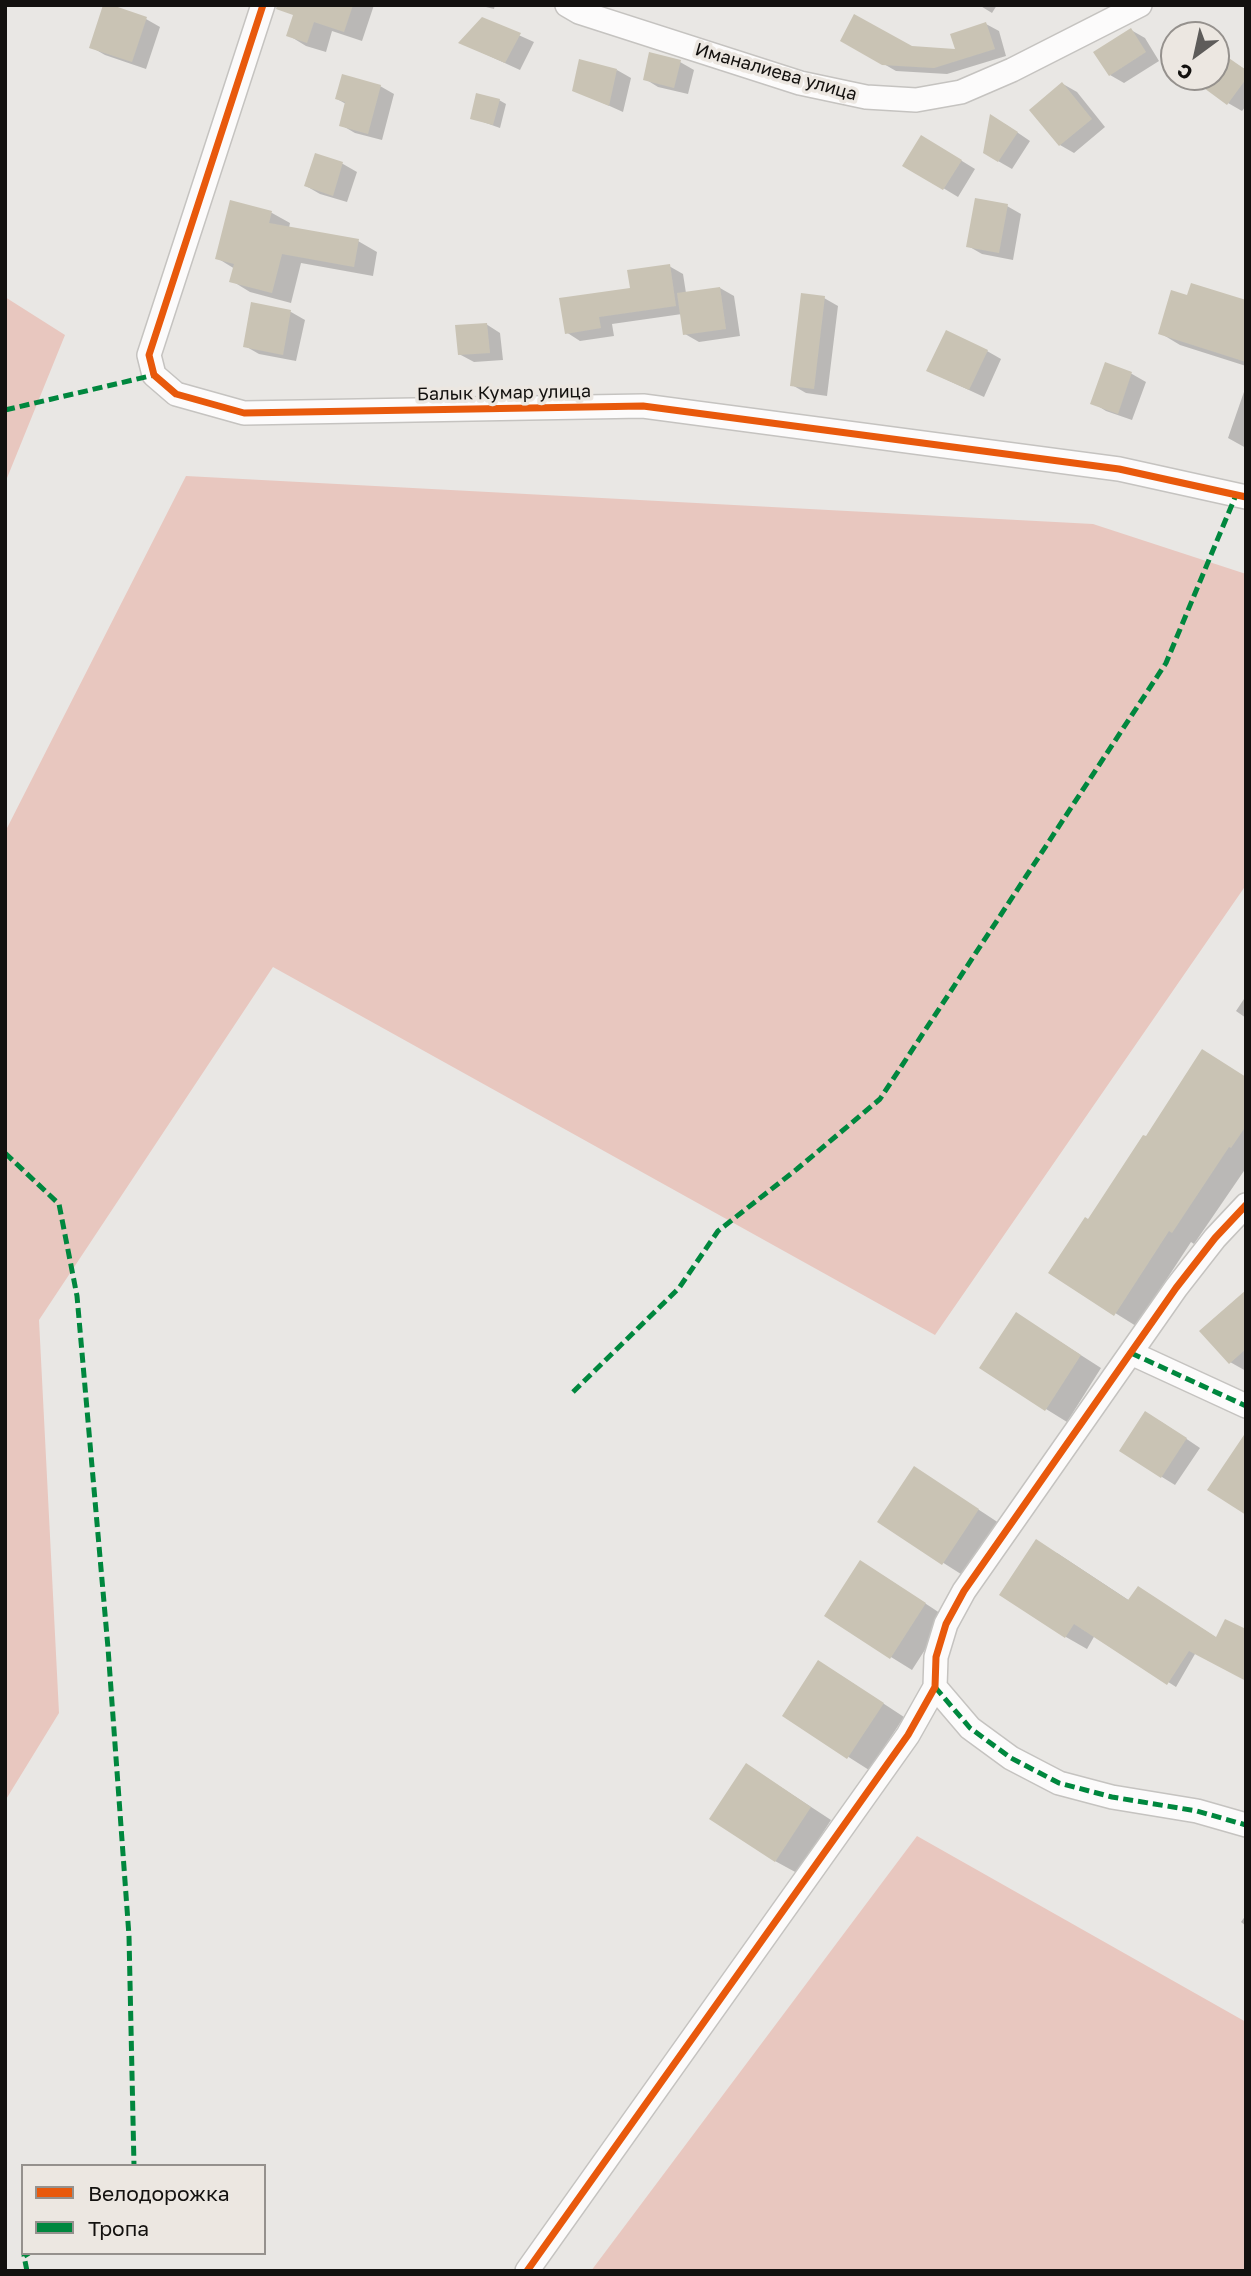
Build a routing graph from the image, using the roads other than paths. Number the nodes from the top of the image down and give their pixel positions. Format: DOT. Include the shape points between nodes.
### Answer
graph roads {
  1 [pos="263,5"];
  2 [pos="567,5"];
  3 [pos="1140,5"];
  4 [pos="1246,497"];
  5 [pos="1245,1207"];
  6 [pos="1131,1353"];
  7 [pos="1246,1406"];
  8 [pos="935,1687"];
  9 [pos="1246,1825"];
  10 [pos="527,2271"];
  1 -- 4 [label="street, Балык Кумар улица" via="149,355 154,374 176,394 244,413 643,406 1119,470"];
  2 -- 3 [label="street, Иманалиева улица" via="800,83 866,97 916,100 961,92"];
  5 -- 6 [label="street" via="1215,1238"];
  6 -- 7 [label="street"];
  6 -- 8 [label="street" via="964,1591 946,1624 936,1657"];
  8 -- 9 [label="street" via="970,1728 1011,1758 1059,1783"];
  8 -- 10 [label="street" via="908,1735"];
}
